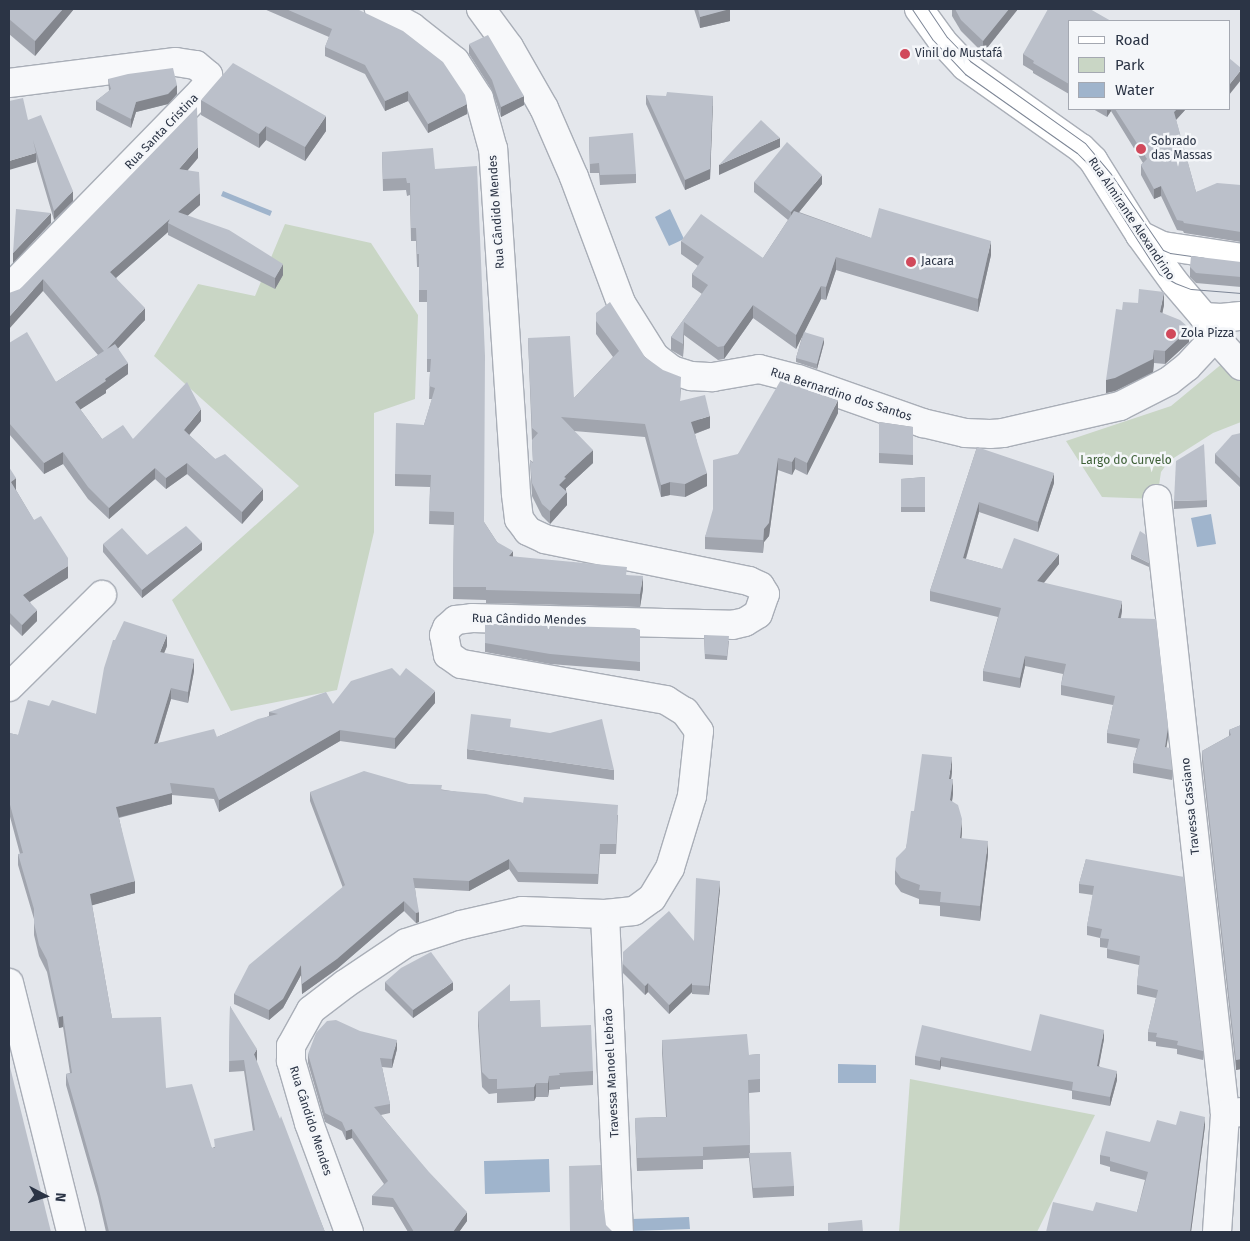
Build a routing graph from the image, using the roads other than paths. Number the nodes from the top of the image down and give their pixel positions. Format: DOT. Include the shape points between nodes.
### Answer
graph roads {
  1 [pos="379,9"];
  2 [pos="481,9"];
  3 [pos="919,9"];
  4 [pos="9,83"];
  5 [pos="1140,235"];
  6 [pos="1241,258"];
  7 [pos="9,289"];
  8 [pos="1241,316"];
  9 [pos="1210,327"];
  10 [pos="1240,365"];
  11 [pos="1158,499"];
  12 [pos="102,595"];
  13 [pos="9,688"];
  14 [pos="605,914"];
  15 [pos="9,983"];
  16 [pos="1233,1113"];
  17 [pos="71,1232"];
  18 [pos="349,1232"];
  19 [pos="619,1232"];
  20 [pos="1217,1232"];
  1 -- 14 [label="street, Rua Cândido Mendes" via="412,27 455,61 480,98 493,149 519,519 528,531 545,539 749,581 760,586 765,594 758,614 746,622 732,625 472,618 456,620 447,628 444,635 448,655 461,664 666,700 685,712 699,731 692,796 670,868 652,898 634,911"];
  2 -- 9 [label="street, Rua Bernardino dos Santos" via="509,47 544,108 574,177 621,303 655,357 672,370 691,376 713,377 759,369 798,379 922,422 965,433 1003,433 1120,406 1169,381 1187,367"];
  3 -- 5 [label="street, Rua Almirante Alexandrino" via="965,66 1081,148 1093,160"];
  4 -- 7 [label="street, Rua Santa Cristina" via="176,62 196,65 208,75 201,92"];
  5 -- 6 [label="street" via="1163,246"];
  5 -- 9 [label="street, Rua Almirante Alexandrino"];
  8 -- 9 [label="street" via="1221,318"];
  9 -- 10 [label="street, Rua Almirante Alexandrino"];
  11 -- 16 [label="street, Travessa Cassiano"];
  12 -- 13 [label="street"];
  14 -- 18 [label="street, Rua Cândido Mendes" via="522,911 461,925 406,943 311,1010 291,1046 291,1062 309,1123"];
  14 -- 19 [label="street, Travessa Manoel Lebrão"];
  15 -- 17 [label="street"];
  16 -- 20 [label="street, Travessa Cassiano"];
}
